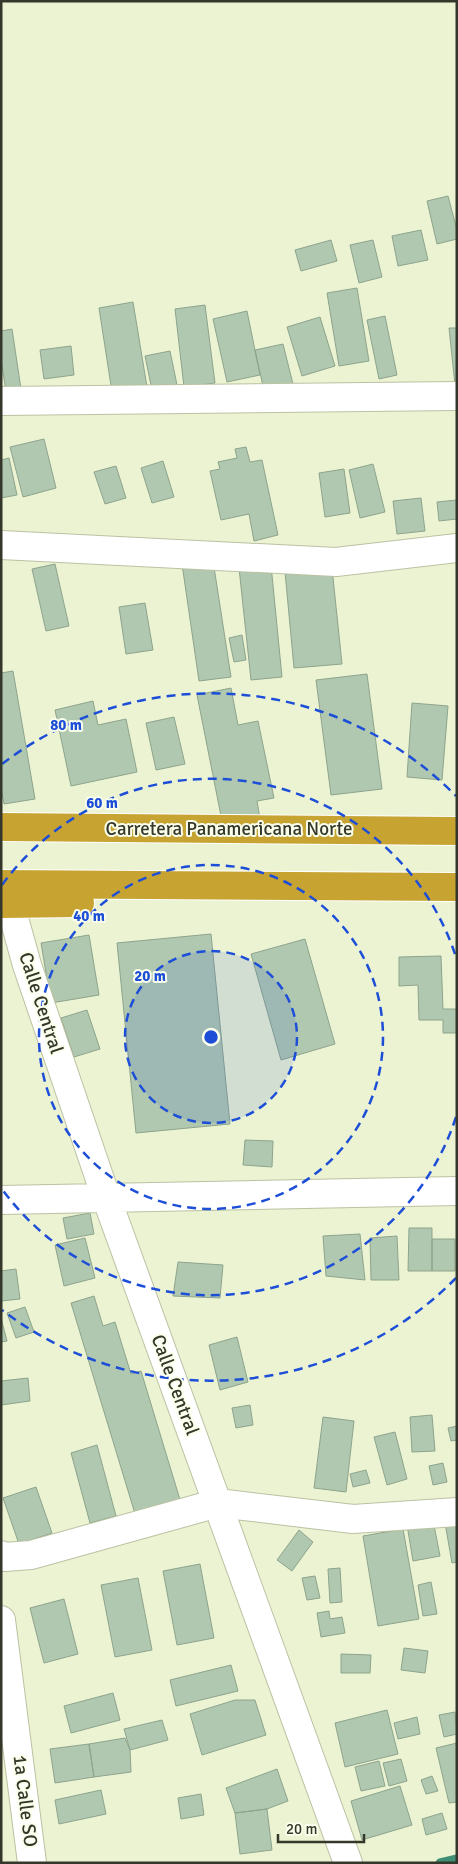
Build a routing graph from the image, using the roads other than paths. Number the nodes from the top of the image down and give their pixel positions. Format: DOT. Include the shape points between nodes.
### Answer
graph roads {
  1 [pos="457,396"];
  2 [pos="1,402"];
  3 [pos="1,545"];
  4 [pos="457,548"];
  5 [pos="1,827"];
  6 [pos="182,829"];
  7 [pos="457,830"];
  8 [pos="1,842"];
  9 [pos="457,887"];
  10 [pos="4,898"];
  11 [pos="457,1191"];
  12 [pos="106,1197"];
  13 [pos="1,1200"];
  14 [pos="218,1503"];
  15 [pos="457,1512"];
  16 [pos="1,1554"];
  17 [pos="1,1620"];
  18 [pos="32,1863"];
  19 [pos="348,1863"];
  1 -- 2 [label="street"];
  3 -- 4 [label="street" via="336,562"];
  5 -- 6 [label="highway, Carretera Panamericana Norte"];
  6 -- 7 [label="highway, Carretera Panamericana Norte"];
  6 -- 8 [label="highway" via="76,840"];
  9 -- 10 [label="highway" via="317,886 204,902"];
  10 -- 12 [label="street, Calle Central"];
  11 -- 12 [label="street"];
  12 -- 13 [label="street"];
  12 -- 14 [label="street, Calle Central"];
  14 -- 15 [label="street" via="353,1519"];
  14 -- 16 [label="street" via="32,1555 5,1557"];
  14 -- 19 [label="street, Calle Central"];
  17 -- 18 [label="street, 1a Calle SO"];
}
